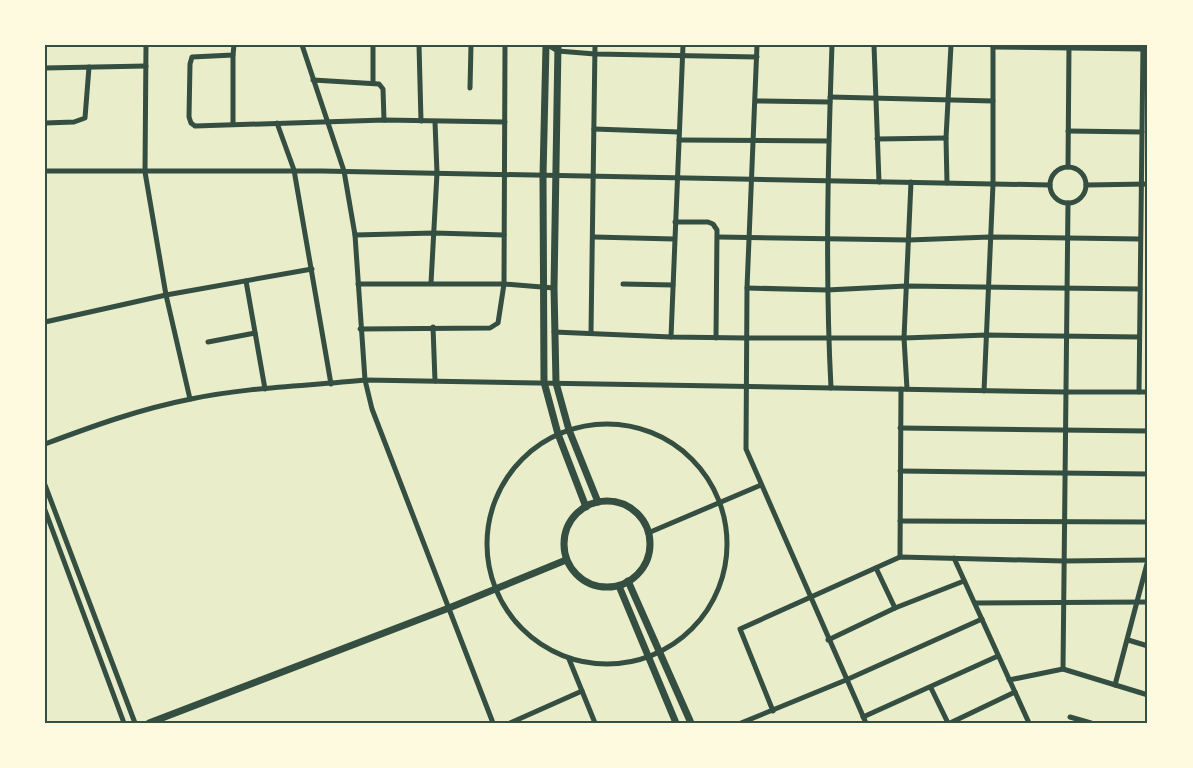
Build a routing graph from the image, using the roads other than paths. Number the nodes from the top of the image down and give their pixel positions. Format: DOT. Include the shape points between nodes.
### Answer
graph roads {
  1 [pos="146,45"];
  2 [pos="234,45"];
  3 [pos="302,45"];
  4 [pos="374,45"];
  5 [pos="420,45"];
  6 [pos="471,45"];
  7 [pos="505,45"];
  8 [pos="547,45"];
  9 [pos="596,45"];
  10 [pos="683,45"];
  11 [pos="757,45"];
  12 [pos="832,45"];
  13 [pos="874,45"];
  14 [pos="951,45"];
  15 [pos="993,46"];
  16 [pos="1069,47"];
  17 [pos="1143,47"];
  18 [pos="558,48"];
  19 [pos="595,54"];
  20 [pos="233,55"];
  21 [pos="682,55"];
  22 [pos="757,57"];
  23 [pos="146,66"];
  24 [pos="89,67"];
  25 [pos="45,68"];
  26 [pos="312,80"];
  27 [pos="373,82"];
  28 [pos="470,88"];
  29 [pos="876,98"];
  30 [pos="1145,98"];
  31 [pos="948,99"];
  32 [pos="830,100"];
  33 [pos="756,101"];
  34 [pos="993,101"];
  35 [pos="384,120"];
  36 [pos="328,121"];
  37 [pos="421,121"];
  38 [pos="435,122"];
  39 [pos="505,122"];
  40 [pos="45,123"];
  41 [pos="277,123"];
  42 [pos="233,124"];
  43 [pos="594,129"];
  44 [pos="1068,131"];
  45 [pos="679,132"];
  46 [pos="1142,132"];
  47 [pos="946,138"];
  48 [pos="877,139"];
  49 [pos="679,140"];
  50 [pos="829,141"];
  51 [pos="754,142"];
  52 [pos="1068,167"];
  53 [pos="294,170"];
  54 [pos="45,171"];
  55 [pos="145,171"];
  56 [pos="344,171"];
  57 [pos="437,173"];
  58 [pos="505,174"];
  59 [pos="543,176"];
  60 [pos="555,176"];
  61 [pos="593,176"];
  62 [pos="677,178"];
  63 [pos="752,179"];
  64 [pos="827,182"];
  65 [pos="879,182"];
  66 [pos="911,182"];
  67 [pos="947,183"];
  68 [pos="993,184"];
  69 [pos="1086,184"];
  70 [pos="1145,184"];
  71 [pos="1050,185"];
  72 [pos="1068,203"];
  73 [pos="675,222"];
  74 [pos="434,232"];
  75 [pos="355,235"];
  76 [pos="504,235"];
  77 [pos="594,237"];
  78 [pos="718,237"];
  79 [pos="990,237"];
  80 [pos="1067,237"];
  81 [pos="748,238"];
  82 [pos="829,238"];
  83 [pos="674,239"];
  84 [pos="1140,239"];
  85 [pos="909,240"];
  86 [pos="1140,259"];
  87 [pos="1148,259"];
  88 [pos="312,269"];
  89 [pos="246,280"];
  90 [pos="431,283"];
  91 [pos="358,284"];
  92 [pos="504,284"];
  93 [pos="623,284"];
  94 [pos="673,285"];
  95 [pos="906,286"];
  96 [pos="543,287"];
  97 [pos="989,287"];
  98 [pos="1067,287"];
  99 [pos="554,288"];
  100 [pos="747,288"];
  101 [pos="827,290"];
  102 [pos="1140,290"];
  103 [pos="166,295"];
  104 [pos="1140,308"];
  105 [pos="1148,308"];
  106 [pos="45,322"];
  107 [pos="433,327"];
  108 [pos="360,330"];
  109 [pos="554,332"];
  110 [pos="255,333"];
  111 [pos="591,333"];
  112 [pos="987,335"];
  113 [pos="671,337"];
  114 [pos="1066,337"];
  115 [pos="1139,337"];
  116 [pos="716,338"];
  117 [pos="746,338"];
  118 [pos="828,338"];
  119 [pos="904,338"];
  120 [pos="208,342"];
  121 [pos="1139,350"];
  122 [pos="1148,350"];
  123 [pos="365,380"];
  124 [pos="435,381"];
  125 [pos="544,382"];
  126 [pos="556,383"];
  127 [pos="331,384"];
  128 [pos="747,386"];
  129 [pos="831,387"];
  130 [pos="265,389"];
  131 [pos="904,389"];
  132 [pos="984,391"];
  133 [pos="1066,392"];
  134 [pos="1138,392"];
  135 [pos="1148,392"];
  136 [pos="190,399"];
  137 [pos="900,428"];
  138 [pos="569,429"];
  139 [pos="1066,431"];
  140 [pos="1148,431"];
  141 [pos="558,434"];
  142 [pos="45,444"];
  143 [pos="900,471"];
  144 [pos="1065,472"];
  145 [pos="1148,474"];
  146 [pos="45,484"];
  147 [pos="761,485"];
  148 [pos="598,502"];
  149 [pos="720,502"];
  150 [pos="586,507"];
  151 [pos="45,510"];
  152 [pos="900,521"];
  153 [pos="1148,522"];
  154 [pos="1065,523"];
  155 [pos="648,533"];
  156 [pos="900,557"];
  157 [pos="954,558"];
  158 [pos="567,560"];
  159 [pos="1148,560"];
  160 [pos="1064,561"];
  161 [pos="876,568"];
  162 [pos="964,580"];
  163 [pos="628,581"];
  164 [pos="619,586"];
  165 [pos="494,588"];
  166 [pos="809,597"];
  167 [pos="1136,602"];
  168 [pos="1148,602"];
  169 [pos="975,603"];
  170 [pos="1064,603"];
  171 [pos="449,608"];
  172 [pos="895,608"];
  173 [pos="982,620"];
  174 [pos="828,640"];
  175 [pos="1128,640"];
  176 [pos="104,642"];
  177 [pos="95,645"];
  178 [pos="1148,646"];
  179 [pos="660,652"];
  180 [pos="998,656"];
  181 [pos="649,657"];
  182 [pos="569,658"];
  183 [pos="1063,669"];
  184 [pos="846,680"];
  185 [pos="1009,680"];
  186 [pos="1115,685"];
  187 [pos="931,688"];
  188 [pos="582,691"];
  189 [pos="1015,692"];
  190 [pos="1148,694"];
  191 [pos="773,711"];
  192 [pos="1070,717"];
  193 [pos="864,720"];
  194 [pos="124,723"];
  195 [pos="135,723"];
  196 [pos="149,723"];
  197 [pos="493,723"];
  198 [pos="510,723"];
  199 [pos="595,723"];
  200 [pos="675,723"];
  201 [pos="690,723"];
  202 [pos="741,723"];
  203 [pos="949,723"];
  204 [pos="1029,723"];
  205 [pos="1091,723"];
  1 -- 23 [label="street"];
  2 -- 20 [label="street"];
  3 -- 26 [label="street"];
  4 -- 27 [label="street"];
  5 -- 37 [label="street"];
  6 -- 28 [label="street"];
  7 -- 39 [label="street"];
  8 -- 18 [label="street"];
  8 -- 59 [label="street"];
  9 -- 19 [label="street"];
  10 -- 21 [label="street"];
  11 -- 22 [label="street"];
  12 -- 32 [label="street"];
  13 -- 29 [label="street"];
  14 -- 31 [label="street"];
  15 -- 16 [label="street"];
  15 -- 34 [label="street"];
  16 -- 17 [label="street"];
  16 -- 44 [label="street"];
  17 -- 30 [label="street"];
  18 -- 19 [label="street"];
  18 -- 60 [label="street"];
  19 -- 21 [label="street"];
  19 -- 43 [label="street"];
  20 -- 42 [label="street"];
  20 -- 42 [label="street" via="192,57 189,117 195,126"];
  21 -- 22 [label="street"];
  21 -- 45 [label="street"];
  22 -- 33 [label="street"];
  23 -- 24 [label="street"];
  23 -- 55 [label="street"];
  24 -- 25 [label="street"];
  24 -- 40 [label="street" via="85,118"];
  26 -- 27 [label="street"];
  26 -- 36 [label="street"];
  27 -- 35 [label="street" via="383,89"];
  29 -- 31 [label="street"];
  29 -- 32 [label="street"];
  29 -- 48 [label="street"];
  30 -- 46 [label="street"];
  31 -- 34 [label="street"];
  31 -- 47 [label="street"];
  32 -- 33 [label="street"];
  32 -- 50 [label="street"];
  33 -- 51 [label="street"];
  34 -- 68 [label="street"];
  35 -- 36 [label="street"];
  35 -- 37 [label="street"];
  36 -- 41 [label="street"];
  36 -- 56 [label="street"];
  37 -- 38 [label="street"];
  38 -- 39 [label="street"];
  38 -- 57 [label="street"];
  39 -- 58 [label="street"];
  41 -- 42 [label="street"];
  41 -- 53 [label="street"];
  43 -- 45 [label="street"];
  43 -- 61 [label="street"];
  44 -- 46 [label="street"];
  44 -- 52 [label="street"];
  45 -- 49 [label="street"];
  46 -- 70 [label="street"];
  47 -- 48 [label="street"];
  47 -- 67 [label="street"];
  48 -- 65 [label="street"];
  49 -- 51 [label="street"];
  49 -- 62 [label="street"];
  50 -- 51 [label="street"];
  50 -- 64 [label="street"];
  51 -- 63 [label="street"];
  52 -- 69 [label="street" via="1082,174"];
  52 -- 71 [label="street" via="1053,174"];
  53 -- 55 [label="street"];
  53 -- 56 [label="street"];
  53 -- 88 [label="street"];
  54 -- 55 [label="street"];
  55 -- 103 [label="street"];
  56 -- 57 [label="street"];
  56 -- 75 [label="street"];
  57 -- 58 [label="street"];
  57 -- 74 [label="street"];
  58 -- 59 [label="street"];
  58 -- 76 [label="street"];
  59 -- 60 [label="street"];
  59 -- 96 [label="street"];
  60 -- 61 [label="street"];
  60 -- 99 [label="street"];
  61 -- 62 [label="street"];
  61 -- 77 [label="street"];
  62 -- 63 [label="street"];
  62 -- 73 [label="street"];
  63 -- 64 [label="street"];
  63 -- 81 [label="street"];
  64 -- 65 [label="street"];
  64 -- 82 [label="street"];
  65 -- 66 [label="street"];
  66 -- 67 [label="street"];
  66 -- 85 [label="street"];
  67 -- 68 [label="street"];
  68 -- 71 [label="street"];
  68 -- 79 [label="street"];
  69 -- 70 [label="street"];
  69 -- 72 [label="street" via="1083,196"];
  70 -- 84 [label="street"];
  71 -- 72 [label="street" via="1053,196"];
  72 -- 80 [label="street"];
  73 -- 78 [label="street" via="708,222 715,226"];
  73 -- 83 [label="street"];
  74 -- 75 [label="street"];
  74 -- 76 [label="street"];
  74 -- 90 [label="street"];
  75 -- 91 [label="street"];
  76 -- 92 [label="street"];
  77 -- 83 [label="street"];
  77 -- 111 [label="street"];
  78 -- 81 [label="street"];
  78 -- 116 [label="street"];
  79 -- 80 [label="street"];
  79 -- 85 [label="street"];
  79 -- 97 [label="street"];
  80 -- 84 [label="street"];
  80 -- 98 [label="street"];
  81 -- 82 [label="street"];
  81 -- 100 [label="street"];
  82 -- 85 [label="street"];
  82 -- 101 [label="street"];
  83 -- 94 [label="street"];
  84 -- 86 [label="street"];
  85 -- 95 [label="street"];
  86 -- 87 [label="street"];
  86 -- 102 [label="street"];
  88 -- 89 [label="street"];
  88 -- 127 [label="street"];
  89 -- 103 [label="street"];
  89 -- 110 [label="street"];
  90 -- 91 [label="street"];
  90 -- 92 [label="street"];
  91 -- 108 [label="street"];
  92 -- 96 [label="street"];
  92 -- 107 [label="street" via="498,323 490,328"];
  93 -- 94 [label="street"];
  94 -- 113 [label="street"];
  95 -- 97 [label="street"];
  95 -- 101 [label="street"];
  95 -- 119 [label="street"];
  96 -- 99 [label="street"];
  96 -- 125 [label="street"];
  97 -- 98 [label="street"];
  97 -- 112 [label="street"];
  98 -- 102 [label="street"];
  98 -- 114 [label="street"];
  99 -- 109 [label="street"];
  100 -- 101 [label="street"];
  100 -- 117 [label="street"];
  101 -- 118 [label="street"];
  102 -- 104 [label="street"];
  103 -- 106 [label="street"];
  103 -- 136 [label="street"];
  104 -- 105 [label="street"];
  104 -- 115 [label="street"];
  107 -- 108 [label="street"];
  107 -- 124 [label="street"];
  108 -- 123 [label="street"];
  109 -- 111 [label="street"];
  109 -- 126 [label="street"];
  110 -- 120 [label="street"];
  110 -- 130 [label="street"];
  111 -- 113 [label="street"];
  112 -- 114 [label="street"];
  112 -- 119 [label="street"];
  112 -- 132 [label="street"];
  113 -- 116 [label="street"];
  114 -- 115 [label="street"];
  114 -- 133 [label="street"];
  115 -- 121 [label="street"];
  116 -- 117 [label="street"];
  117 -- 118 [label="street"];
  117 -- 128 [label="street"];
  118 -- 119 [label="street"];
  118 -- 129 [label="street"];
  119 -- 131 [label="street"];
  121 -- 122 [label="street"];
  121 -- 134 [label="street"];
  123 -- 124 [label="street"];
  123 -- 127 [label="street"];
  123 -- 171 [label="street" via="372,409"];
  124 -- 125 [label="street"];
  125 -- 126 [label="street"];
  125 -- 141 [label="street"];
  126 -- 128 [label="street"];
  126 -- 138 [label="street"];
  127 -- 130 [label="street"];
  128 -- 129 [label="street"];
  128 -- 147 [label="street" via="746,449"];
  129 -- 131 [label="street"];
  130 -- 136 [label="street"];
  131 -- 132 [label="street"];
  131 -- 137 [label="street"];
  132 -- 133 [label="street"];
  133 -- 134 [label="street"];
  133 -- 139 [label="street"];
  134 -- 135 [label="street"];
  136 -- 142 [label="street" via="123,415"];
  137 -- 139 [label="street"];
  137 -- 143 [label="street"];
  138 -- 141 [label="street"];
  138 -- 148 [label="street"];
  138 -- 149 [label="street" via="606,424 642,429 675,445 702,470"];
  139 -- 140 [label="street"];
  139 -- 144 [label="street"];
  141 -- 150 [label="street"];
  141 -- 165 [label="street" via="532,450 510,471 495,498 487,528 487,559"];
  143 -- 144 [label="street"];
  143 -- 152 [label="street"];
  144 -- 145 [label="street"];
  144 -- 154 [label="street"];
  146 -- 176 [label="street"];
  147 -- 149 [label="street"];
  147 -- 166 [label="street"];
  148 -- 150 [label="street"];
  148 -- 155 [label="street" via="629,507 641,518"];
  149 -- 155 [label="street"];
  149 -- 179 [label="street" via="728,548 717,594 684,637"];
  150 -- 158 [label="street" via="574,516 566,530 563,545"];
  151 -- 177 [label="street"];
  152 -- 154 [label="street"];
  152 -- 156 [label="street"];
  153 -- 154 [label="street"];
  154 -- 160 [label="street"];
  155 -- 163 [label="street" via="649,552 642,569"];
  156 -- 157 [label="street"];
  156 -- 161 [label="street"];
  157 -- 160 [label="street"];
  157 -- 162 [label="street"];
  158 -- 164 [label="street" via="588,583"];
  158 -- 165 [label="street"];
  159 -- 160 [label="street"];
  159 -- 167 [label="street"];
  160 -- 170 [label="street"];
  161 -- 166 [label="street"];
  161 -- 172 [label="street"];
  162 -- 169 [label="street"];
  162 -- 172 [label="street"];
  163 -- 164 [label="street"];
  163 -- 179 [label="street"];
  164 -- 181 [label="street"];
  165 -- 171 [label="street"];
  165 -- 182 [label="street" via="512,619 538,643"];
  166 -- 174 [label="street"];
  166 -- 191 [label="street" via="740,629"];
  167 -- 168 [label="street"];
  167 -- 170 [label="street"];
  167 -- 175 [label="street"];
  169 -- 170 [label="street"];
  169 -- 173 [label="street"];
  170 -- 183 [label="street"];
  171 -- 196 [label="street"];
  171 -- 197 [label="street"];
  172 -- 174 [label="street"];
  173 -- 180 [label="street"];
  173 -- 184 [label="street"];
  174 -- 184 [label="street"];
  175 -- 178 [label="street"];
  175 -- 186 [label="street"];
  176 -- 177 [label="street"];
  176 -- 195 [label="street"];
  177 -- 194 [label="street"];
  179 -- 181 [label="street"];
  179 -- 201 [label="street"];
  180 -- 185 [label="street"];
  180 -- 187 [label="street"];
  181 -- 182 [label="street" via="614,664"];
  181 -- 200 [label="street"];
  182 -- 188 [label="street"];
  183 -- 185 [label="street"];
  183 -- 186 [label="street"];
  184 -- 191 [label="street"];
  184 -- 193 [label="street"];
  185 -- 189 [label="street"];
  186 -- 190 [label="street"];
  187 -- 193 [label="street"];
  187 -- 203 [label="street"];
  188 -- 198 [label="street"];
  188 -- 199 [label="street"];
  189 -- 203 [label="street"];
  189 -- 204 [label="street"];
  191 -- 202 [label="street"];
  192 -- 205 [label="street"];
}
